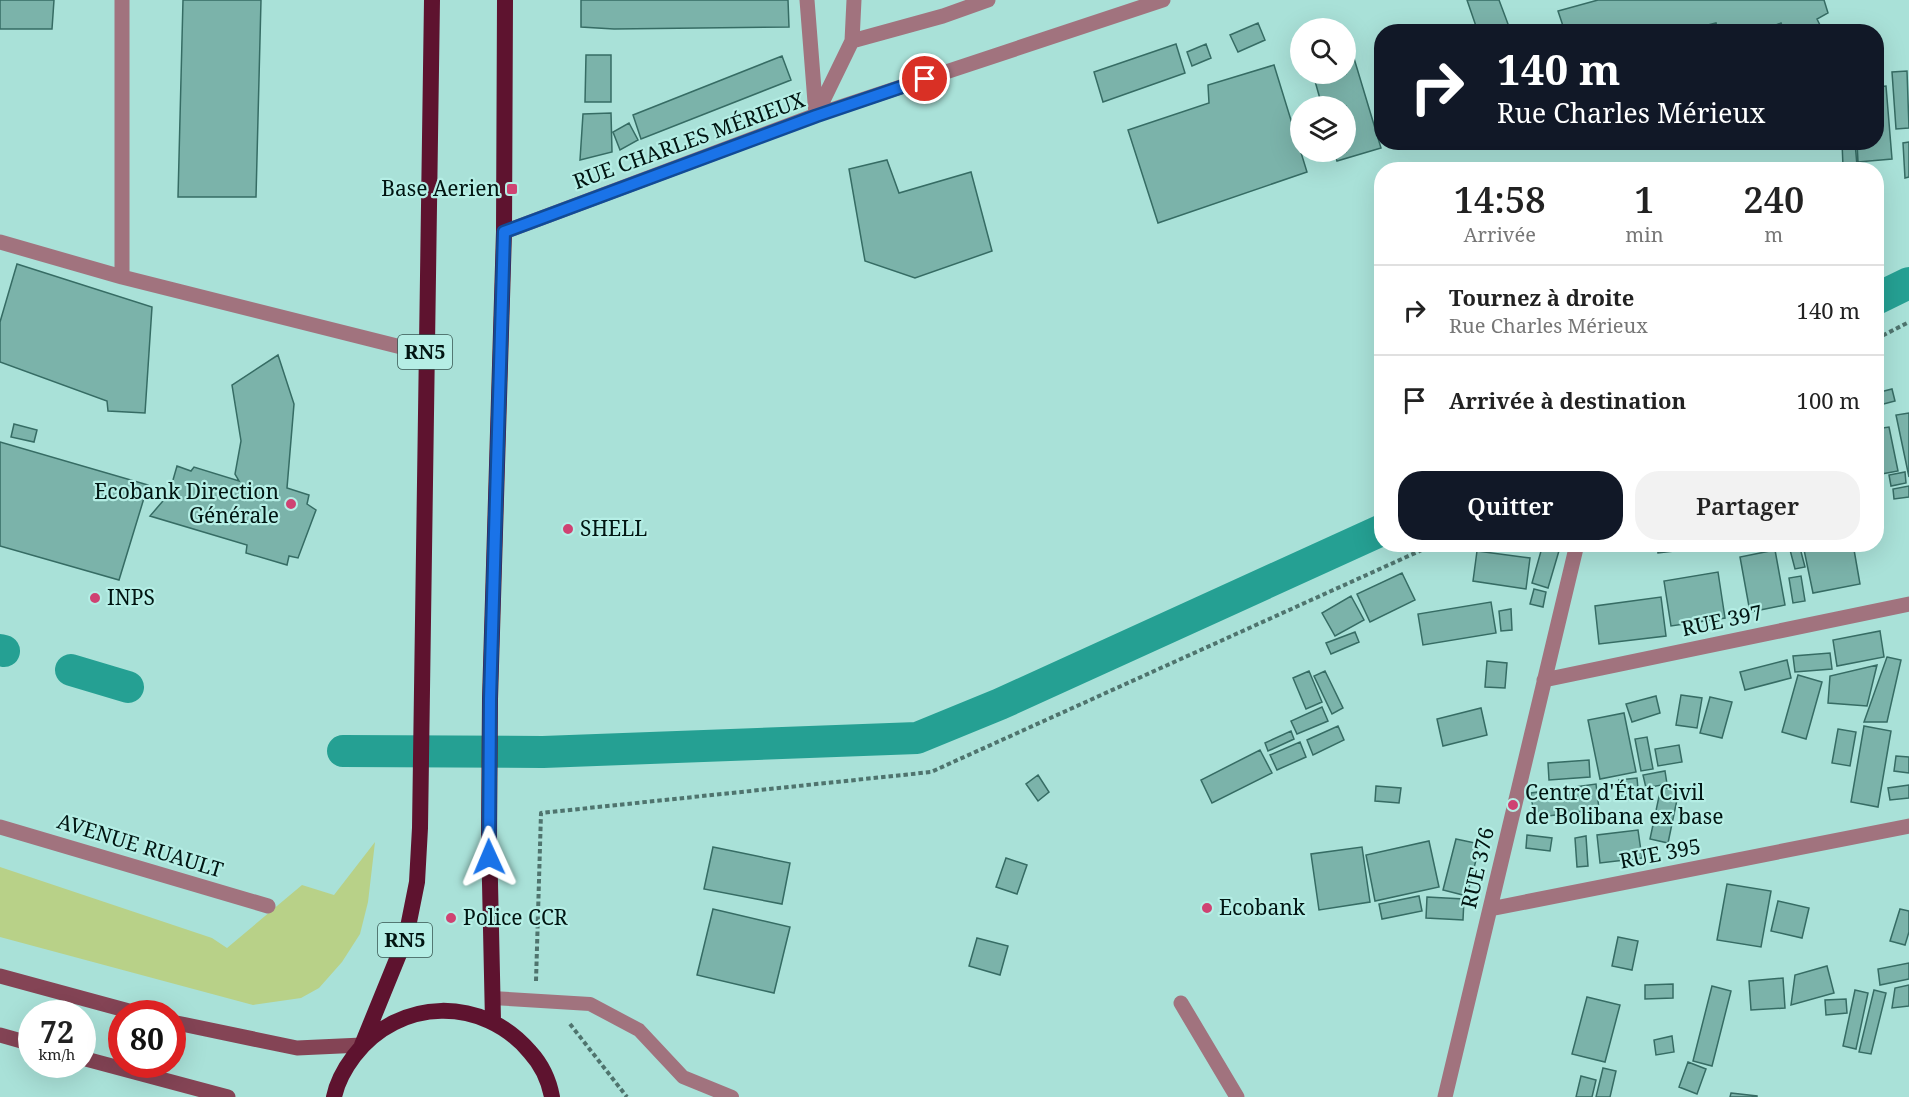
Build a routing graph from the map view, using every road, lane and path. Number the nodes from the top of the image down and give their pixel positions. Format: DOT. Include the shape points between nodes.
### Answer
graph roads {
  1 [pos="122,0"];
  2 [pos="432,0"];
  3 [pos="505,0"];
  4 [pos="807,0"];
  5 [pos="854,0"];
  6 [pos="988,0"];
  7 [pos="1163,0"];
  8 [pos="852,41"];
  9 [pos="816,116"];
  10 [pos="504,232"];
  11 [pos="0,242"];
  12 [pos="122,277"];
  13 [pos="1909,322"];
  14 [pos="1884,335"];
  15 [pos="425,353"];
  16 [pos="1417,552"];
  17 [pos="1575,552"];
  18 [pos="1909,604"];
  19 [pos="1544,680"];
  20 [pos="1909,826"];
  21 [pos="0,827"];
  22 [pos="268,906"];
  23 [pos="1490,909"];
  24 [pos="0,976"];
  25 [pos="492,998"];
  26 [pos="552,1001"];
  27 [pos="1182,1003"];
  28 [pos="108,1005"];
  29 [pos="493,1021"];
  30 [pos="186,1025"];
  31 [pos="0,1035"];
  32 [pos="18,1040"];
  33 [pos="362,1045"];
  34 [pos="96,1062"];
  35 [pos="228,1097"];
  36 [pos="334,1097"];
  37 [pos="552,1097"];
  38 [pos="627,1097"];
  39 [pos="732,1097"];
  40 [pos="1237,1097"];
  41 [pos="1445,1097"];
  1 -- 12 [label="street"];
  2 -- 15 [label="highway, RN5"];
  3 -- 10 [label="highway"];
  4 -- 9 [label="street"];
  5 -- 8 [label="street"];
  6 -- 8 [label="street"];
  7 -- 9 [label="street, RUE CHARLES MÉRIEUX"];
  8 -- 9 [label="street"];
  9 -- 10 [label="street, RUE CHARLES MÉRIEUX"];
  10 -- 25 [label="highway" via="490,699"];
  11 -- 12 [label="street"];
  12 -- 15 [label="street"];
  13 -- 14 [label="path"];
  15 -- 33 [label="highway, RN5" via="417,882 406,936"];
  16 -- 26 [label="path" via="931,772 541,813 536,981"];
  17 -- 19 [label="street, RUE 376"];
  18 -- 19 [label="street, RUE 397"];
  19 -- 23 [label="street, RUE 376"];
  20 -- 23 [label="street, RUE 395"];
  21 -- 22 [label="street, AVENUE RUAULT"];
  23 -- 41 [label="street, RUE 376"];
  24 -- 28 [label="main road"];
  25 -- 26 [label="lane"];
  25 -- 29 [label="highway"];
  26 -- 38 [label="path"];
  26 -- 39 [label="lane" via="590,1004 639,1030 683,1077"];
  27 -- 40 [label="street"];
  29 -- 33 [label="highway" via="459,1011 424,1012 390,1023"];
  29 -- 37 [label="highway" via="518,1038 538,1061"];
  30 -- 33 [label="main road" via="297,1048"];
  31 -- 32 [label="main road"];
  33 -- 36 [label="highway" via="346,1066"];
  34 -- 35 [label="main road"];
}
